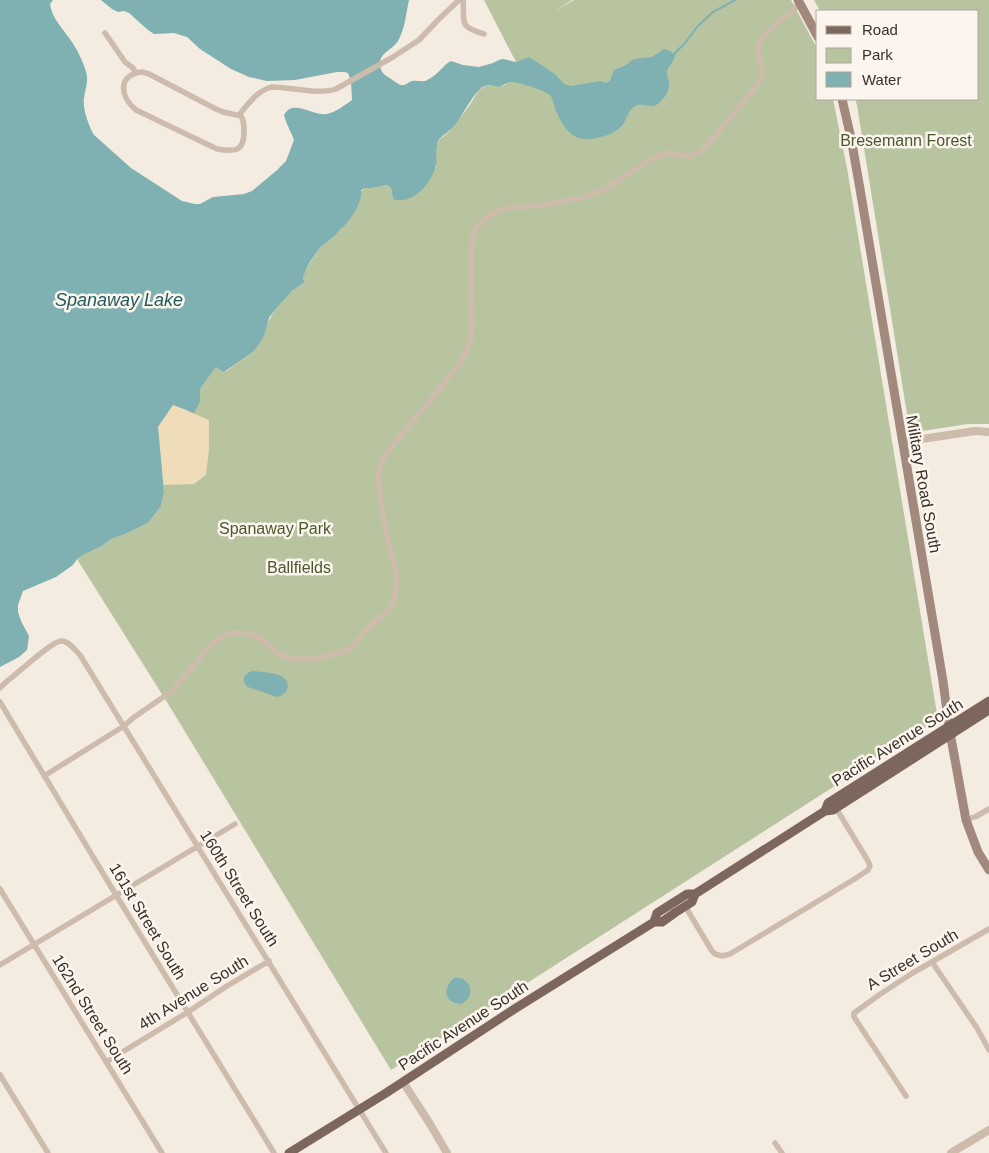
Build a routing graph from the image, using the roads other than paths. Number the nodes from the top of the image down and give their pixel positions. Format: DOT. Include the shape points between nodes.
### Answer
graph roads {
  1 [pos="459,0"];
  2 [pos="463,0"];
  3 [pos="799,2"];
  4 [pos="816,33"];
  5 [pos="105,34"];
  6 [pos="484,34"];
  7 [pos="136,73"];
  8 [pos="842,100"];
  9 [pos="240,115"];
  10 [pos="989,432"];
  11 [pos="902,442"];
  12 [pos="0,688"];
  13 [pos="989,701"];
  14 [pos="0,702"];
  15 [pos="989,710"];
  16 [pos="124,726"];
  17 [pos="950,731"];
  18 [pos="44,776"];
  19 [pos="836,808"];
  20 [pos="989,809"];
  21 [pos="826,811"];
  22 [pos="966,820"];
  23 [pos="235,824"];
  24 [pos="199,847"];
  25 [pos="989,870"];
  26 [pos="0,890"];
  27 [pos="696,894"];
  28 [pos="116,895"];
  29 [pos="685,906"];
  30 [pos="654,922"];
  31 [pos="989,929"];
  32 [pos="33,944"];
  33 [pos="269,961"];
  34 [pos="932,962"];
  35 [pos="0,965"];
  36 [pos="188,1012"];
  37 [pos="989,1050"];
  38 [pos="106,1062"];
  39 [pos="0,1075"];
  40 [pos="403,1082"];
  41 [pos="906,1096"];
  42 [pos="360,1110"];
  43 [pos="989,1130"];
  44 [pos="776,1143"];
  45 [pos="48,1153"];
  46 [pos="162,1153"];
  47 [pos="274,1153"];
  48 [pos="289,1153"];
  49 [pos="386,1153"];
  50 [pos="447,1153"];
  51 [pos="782,1153"];
  52 [pos="952,1153"];
  1 -- 9 [label="street" via="419,40 336,89 271,87 255,96"];
  2 -- 6 [label="street" via="465,25"];
  3 -- 4 [label="main road"];
  3 -- 16 [label="street" via="762,37 758,47 760,81 698,153 689,156 667,153 654,157 605,189 586,197 500,209 476,229 472,244 472,332 467,351 384,457 379,471 378,489 396,572 394,601 388,611 352,647 315,659 288,658 255,636 228,634 210,646 172,691"];
  5 -- 7 [label="street"];
  7 -- 9 [label="street" via="148,74 223,112"];
  7 -- 9 [label="street" via="127,78 124,88 130,105 217,150 231,151 241,146 244,123"];
  8 -- 11 [label="main road, Military Road South"];
  10 -- 11 [label="street" via="975,431"];
  11 -- 17 [label="main road, Military Road South"];
  12 -- 16 [label="street, 160th Street South" via="53,643 61,640 80,654"];
  13 -- 17 [label="main road, Pacific Avenue South"];
  14 -- 18 [label="street, 161st Street South"];
  15 -- 17 [label="main road, Pacific Avenue South"];
  16 -- 18 [label="street"];
  16 -- 24 [label="street, 160th Street South"];
  17 -- 19 [label="main road, Pacific Avenue South"];
  17 -- 21 [label="main road, Pacific Avenue South" via="828,803"];
  17 -- 22 [label="main road, Military Road South"];
  18 -- 28 [label="street, 161st Street South"];
  19 -- 21 [label="main road, Pacific Avenue South"];
  19 -- 29 [label="street" via="870,866 854,880 725,956 712,951"];
  20 -- 22 [label="street"];
  21 -- 27 [label="main road, Pacific Avenue South"];
  22 -- 25 [label="main road, Military Road South"];
  23 -- 24 [label="street"];
  24 -- 28 [label="street"];
  24 -- 33 [label="street, 160th Street South"];
  26 -- 32 [label="street, 162nd Street South"];
  27 -- 29 [label="main road, Pacific Avenue South"];
  27 -- 30 [label="main road, Pacific Avenue South" via="687,894 657,913"];
  28 -- 32 [label="street"];
  28 -- 36 [label="street, 161st Street South"];
  29 -- 30 [label="main road, Pacific Avenue South" via="662,922"];
  30 -- 40 [label="main road, Pacific Avenue South"];
  31 -- 34 [label="street, A Street South"];
  32 -- 35 [label="street"];
  32 -- 38 [label="street, 162nd Street South"];
  33 -- 36 [label="street, 4th Avenue South"];
  33 -- 42 [label="street, 160th Street South"];
  34 -- 37 [label="street"];
  34 -- 41 [label="street, A Street South" via="854,1013"];
  36 -- 38 [label="street, 4th Avenue South"];
  36 -- 47 [label="street, 161st Street South"];
  38 -- 46 [label="street, 162nd Street South"];
  39 -- 45 [label="street"];
  40 -- 42 [label="main road, Pacific Avenue South"];
  40 -- 50 [label="street"];
  42 -- 48 [label="main road, Pacific Avenue South"];
  42 -- 49 [label="street, 160th Street South"];
  43 -- 52 [label="street"];
  44 -- 51 [label="street"];
}
